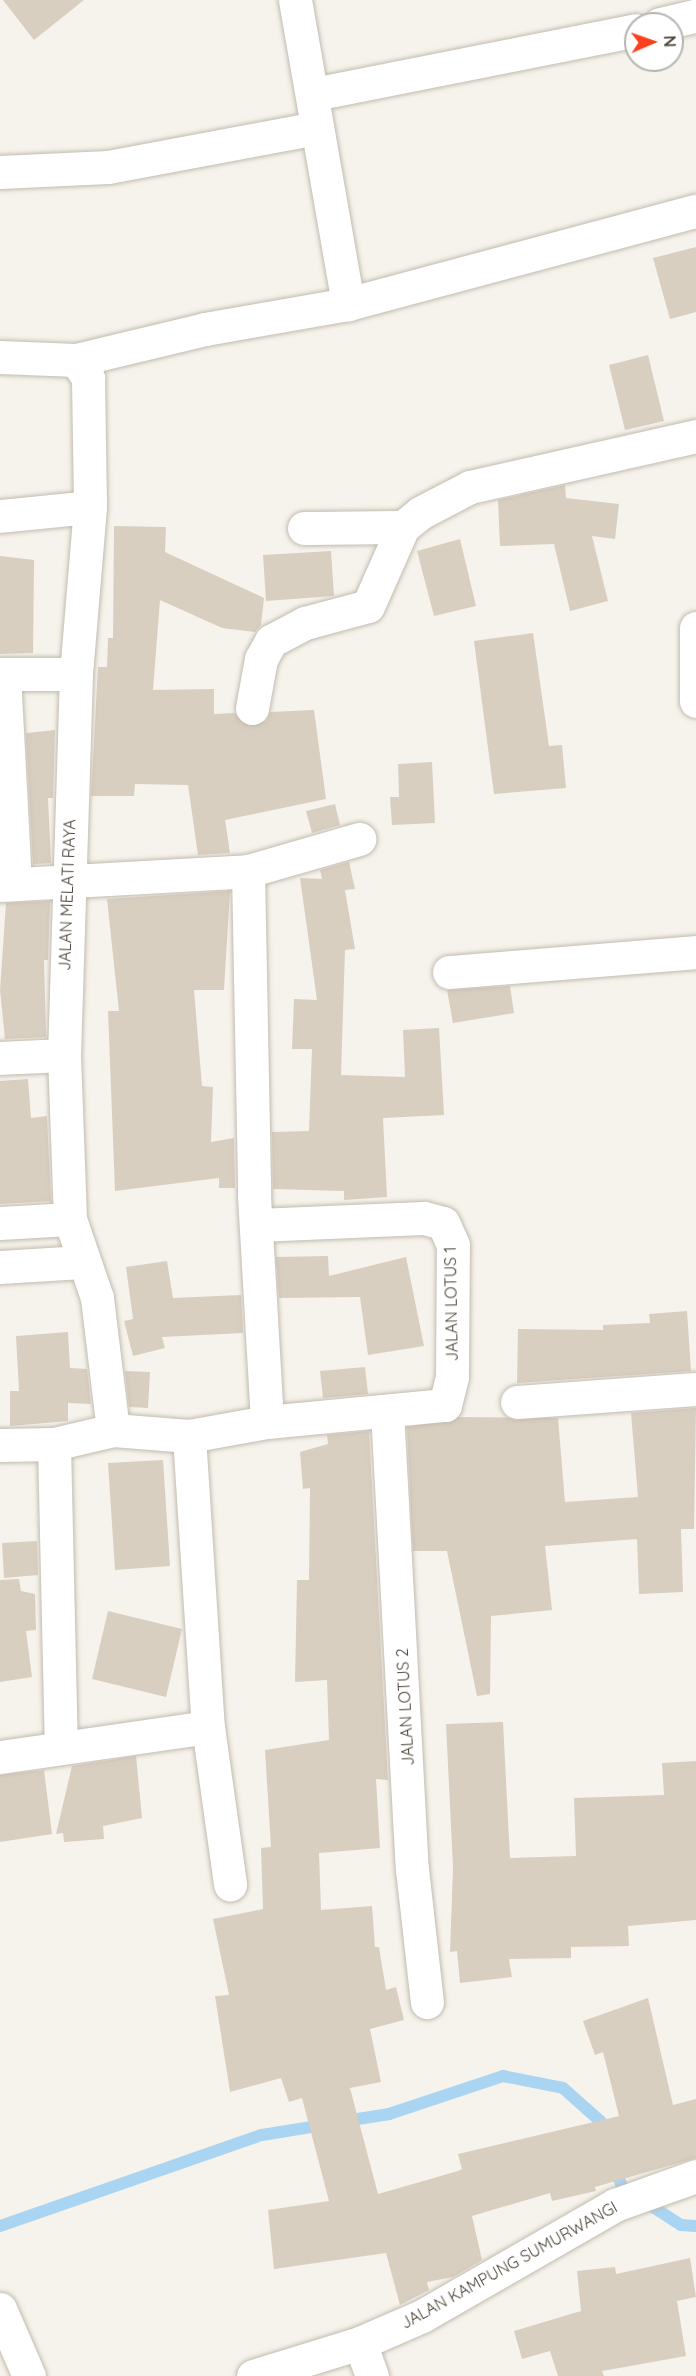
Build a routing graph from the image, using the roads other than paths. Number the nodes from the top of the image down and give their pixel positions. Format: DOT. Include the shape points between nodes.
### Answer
graph roads {
  1 [pos="295,0"];
  2 [pos="624,32"];
  3 [pos="314,94"];
  4 [pos="316,128"];
  5 [pos="0,172"];
  6 [pos="696,212"];
  7 [pos="348,304"];
  8 [pos="0,357"];
  9 [pos="76,360"];
  10 [pos="696,436"];
  11 [pos="90,507"];
  12 [pos="0,516"];
  13 [pos="403,527"];
  14 [pos="304,528"];
  15 [pos="696,628"];
  16 [pos="2,674"];
  17 [pos="76,674"];
  18 [pos="696,701"];
  19 [pos="252,708"];
  20 [pos="359,838"];
  21 [pos="248,871"];
  22 [pos="66,883"];
  23 [pos="8,885"];
  24 [pos="696,952"];
  25 [pos="449,972"];
  26 [pos="64,1055"];
  27 [pos="0,1058"];
  28 [pos="70,1219"];
  29 [pos="0,1223"];
  30 [pos="256,1225"];
  31 [pos="82,1262"];
  32 [pos="0,1267"];
  33 [pos="696,1389"];
  34 [pos="517,1402"];
  35 [pos="387,1411"];
  36 [pos="267,1422"];
  37 [pos="113,1430"];
  38 [pos="189,1436"];
  39 [pos="54,1444"];
  40 [pos="0,1445"];
  41 [pos="208,1727"];
  42 [pos="62,1747"];
  43 [pos="0,1757"];
  44 [pos="230,1884"];
  45 [pos="427,2002"];
  46 [pos="696,2176"];
  47 [pos="0,2309"];
  48 [pos="360,2343"];
  49 [pos="29,2376"];
  50 [pos="253,2376"];
  51 [pos="372,2376"];
  1 -- 3 [label="street"];
  2 -- 3 [label="street"];
  3 -- 4 [label="street"];
  4 -- 5 [label="street" via="108,167"];
  4 -- 7 [label="street"];
  6 -- 7 [label="street"];
  7 -- 9 [label="street" via="205,329"];
  8 -- 9 [label="street"];
  9 -- 11 [label="street, JALAN MELATI RAYA" via="88,378"];
  10 -- 13 [label="street" via="470,487"];
  11 -- 12 [label="street"];
  11 -- 17 [label="street, JALAN MELATI RAYA"];
  13 -- 14 [label="street"];
  13 -- 19 [label="street" via="368,606 305,623 271,641 261,658"];
  15 -- 18 [label="street"];
  16 -- 17 [label="street"];
  16 -- 23 [label="street"];
  17 -- 22 [label="street, JALAN MELATI RAYA"];
  20 -- 21 [label="street"];
  21 -- 22 [label="street"];
  21 -- 30 [label="street"];
  22 -- 23 [label="street"];
  22 -- 26 [label="street, JALAN MELATI RAYA"];
  24 -- 25 [label="street"];
  26 -- 27 [label="street"];
  26 -- 28 [label="street, JALAN MELATI RAYA"];
  28 -- 29 [label="street"];
  28 -- 31 [label="street, JALAN MELATI RAYA"];
  30 -- 35 [label="street, JALAN LOTUS 1" via="424,1218 443,1223 453,1245 451,1398 445,1405"];
  30 -- 36 [label="street"];
  31 -- 32 [label="street"];
  31 -- 37 [label="street, JALAN MELATI RAYA" via="97,1298"];
  33 -- 34 [label="street"];
  35 -- 36 [label="street"];
  35 -- 45 [label="street, JALAN LOTUS 2" via="412,1869"];
  36 -- 38 [label="street"];
  37 -- 38 [label="street"];
  37 -- 39 [label="street"];
  38 -- 41 [label="street"];
  39 -- 40 [label="street"];
  39 -- 42 [label="street"];
  41 -- 42 [label="street"];
  41 -- 44 [label="street"];
  42 -- 43 [label="street"];
  46 -- 48 [label="street, JALAN KAMPUNG SUMURWANGI" via="615,2205 422,2316"];
  47 -- 49 [label="street"];
  48 -- 50 [label="street, JALAN KAMPUNG SUMURWANGI"];
  48 -- 51 [label="street"];
}
